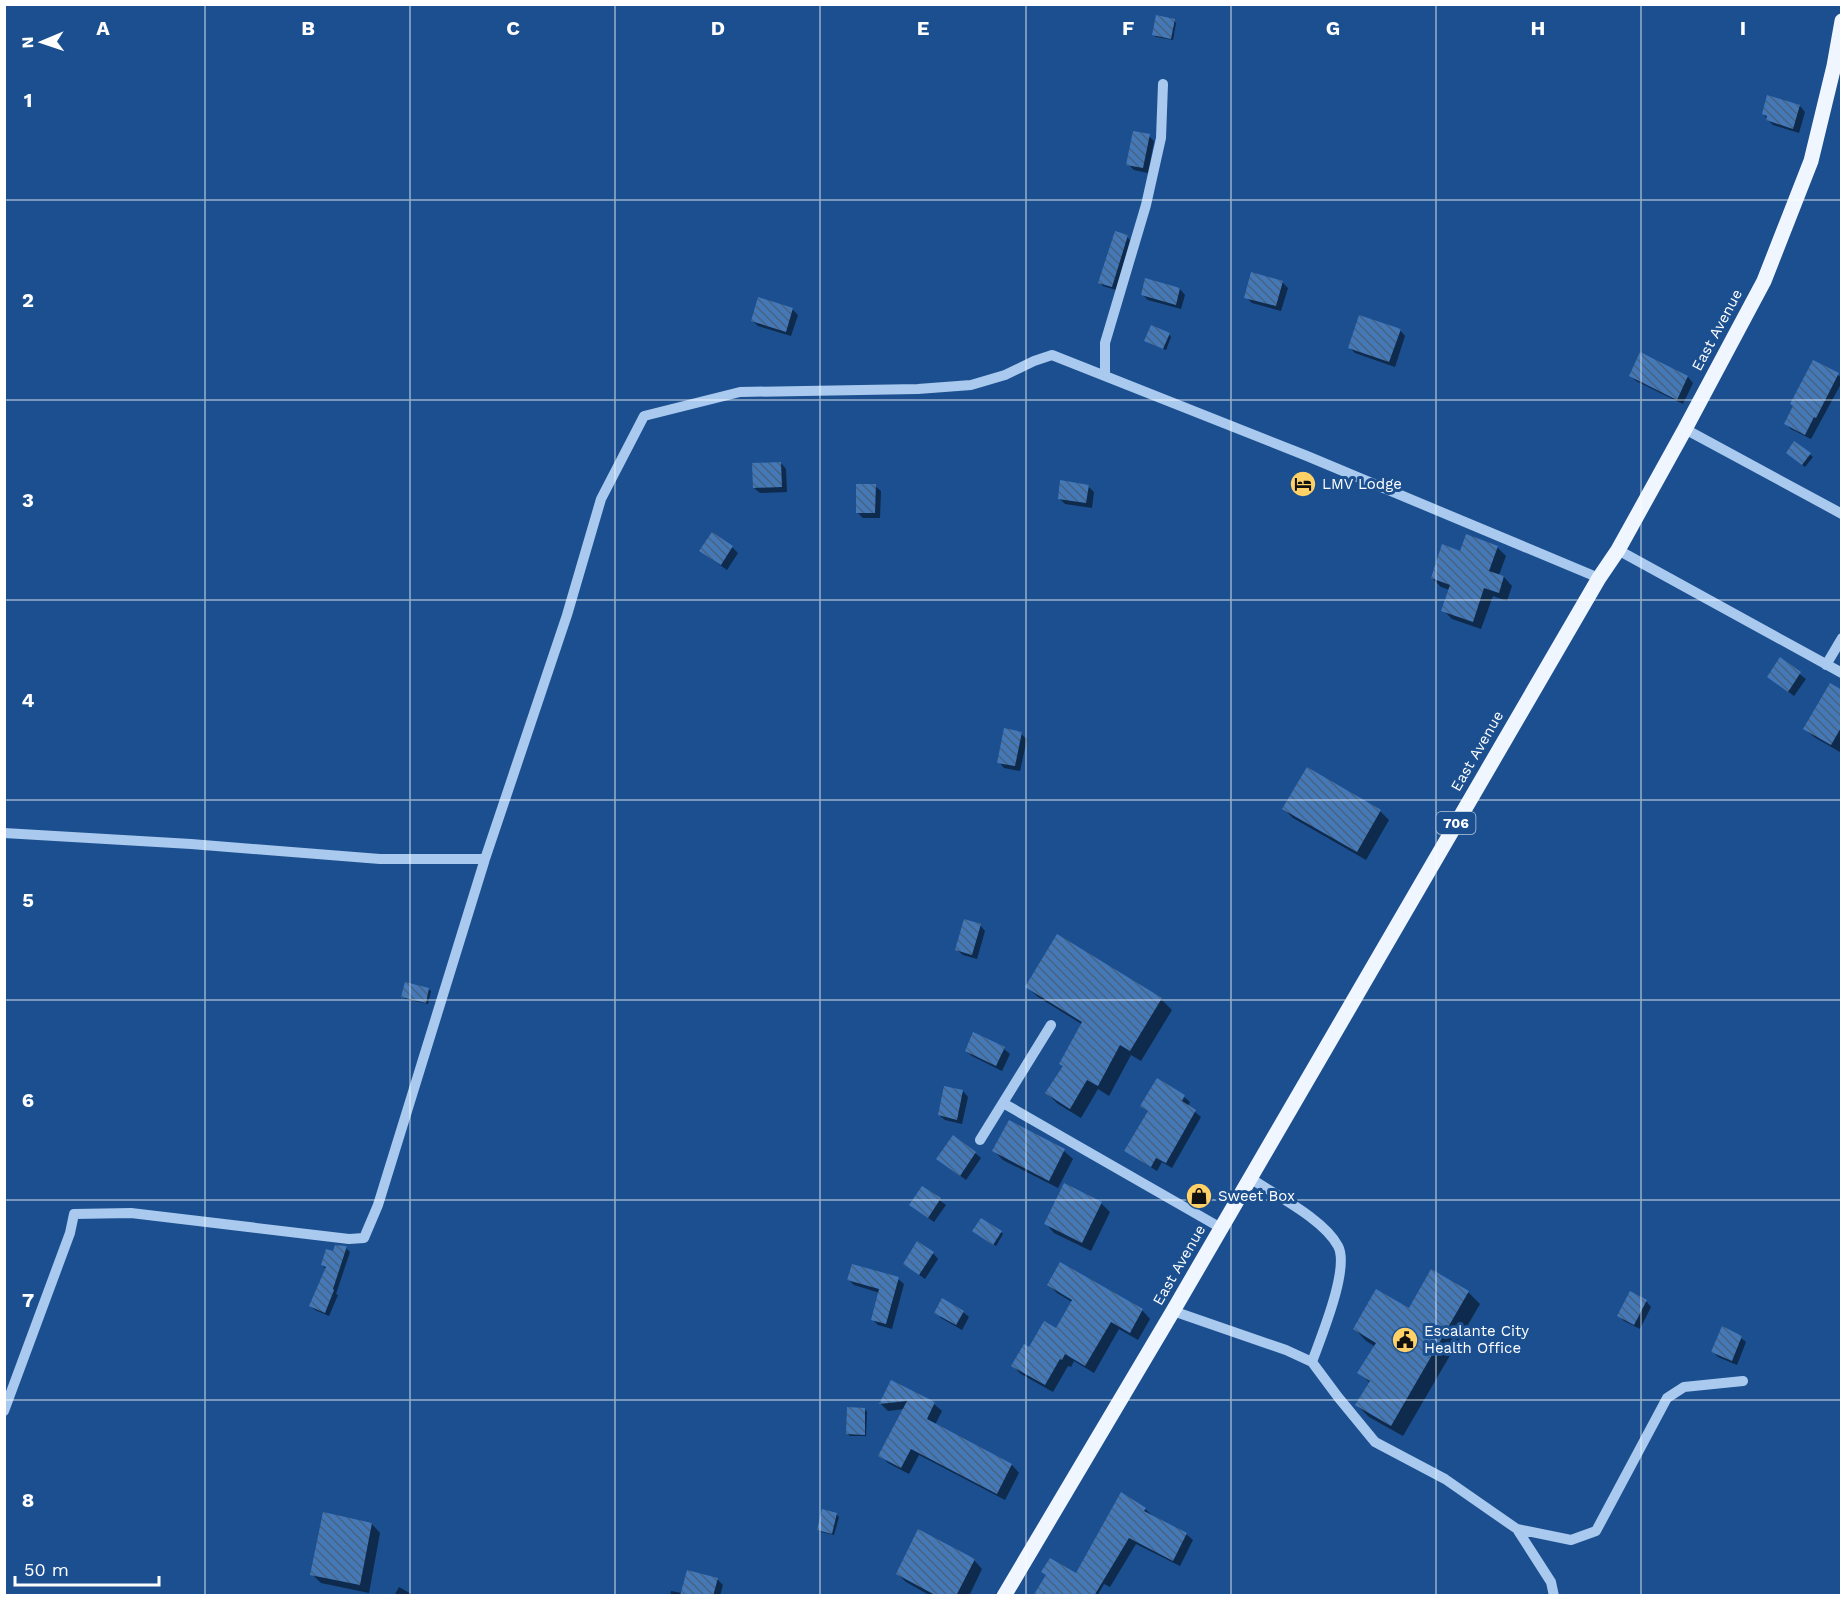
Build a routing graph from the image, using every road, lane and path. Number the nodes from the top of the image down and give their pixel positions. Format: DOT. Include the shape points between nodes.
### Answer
graph roads {
  1 [pos="1842,21"];
  2 [pos="1164,84"];
  3 [pos="1106,376"];
  4 [pos="1685,429"];
  5 [pos="1842,514"];
  6 [pos="1618,550"];
  7 [pos="1599,578"];
  8 [pos="1842,638"];
  9 [pos="1826,665"];
  10 [pos="1842,673"];
  11 [pos="4,833"];
  12 [pos="484,859"];
  13 [pos="1051,1025"];
  14 [pos="1003,1103"];
  15 [pos="980,1140"];
  16 [pos="1250,1178"];
  17 [pos="1221,1228"];
  18 [pos="1173,1311"];
  19 [pos="1312,1362"];
  20 [pos="1743,1381"];
  21 [pos="4,1411"];
  22 [pos="1517,1529"];
  23 [pos="1004,1596"];
  24 [pos="1554,1596"];
  1 -- 4 [label="main road, East Avenue / 706" via="1811,161 1764,281"];
  2 -- 3 [label="street" via="1161,138 1146,205 1105,343"];
  3 -- 7 [label="street"];
  3 -- 12 [label="street" via="1053,356 971,385 740,392 644,416 601,498 567,615"];
  4 -- 5 [label="street"];
  4 -- 6 [label="main road, East Avenue / 706"];
  6 -- 7 [label="main road, East Avenue / 706"];
  6 -- 9 [label="street"];
  7 -- 16 [label="main road, East Avenue / 706"];
  8 -- 9 [label="street"];
  9 -- 10 [label="street"];
  11 -- 12 [label="street" via="380,860"];
  12 -- 21 [label="street" via="378,1205 364,1238 131,1214 74,1214"];
  13 -- 14 [label="street"];
  14 -- 15 [label="street"];
  14 -- 17 [label="street"];
  16 -- 17 [label="main road, East Avenue / 706"];
  16 -- 19 [label="street" via="1318,1222 1339,1247 1341,1275"];
  17 -- 18 [label="main road, East Avenue / 706"];
  18 -- 19 [label="street"];
  18 -- 23 [label="main road, East Avenue / 706"];
  19 -- 22 [label="street" via="1375,1442 1445,1479"];
  20 -- 22 [label="street" via="1684,1387 1667,1398 1596,1531 1571,1540"];
  22 -- 24 [label="street" via="1551,1582"];
}
